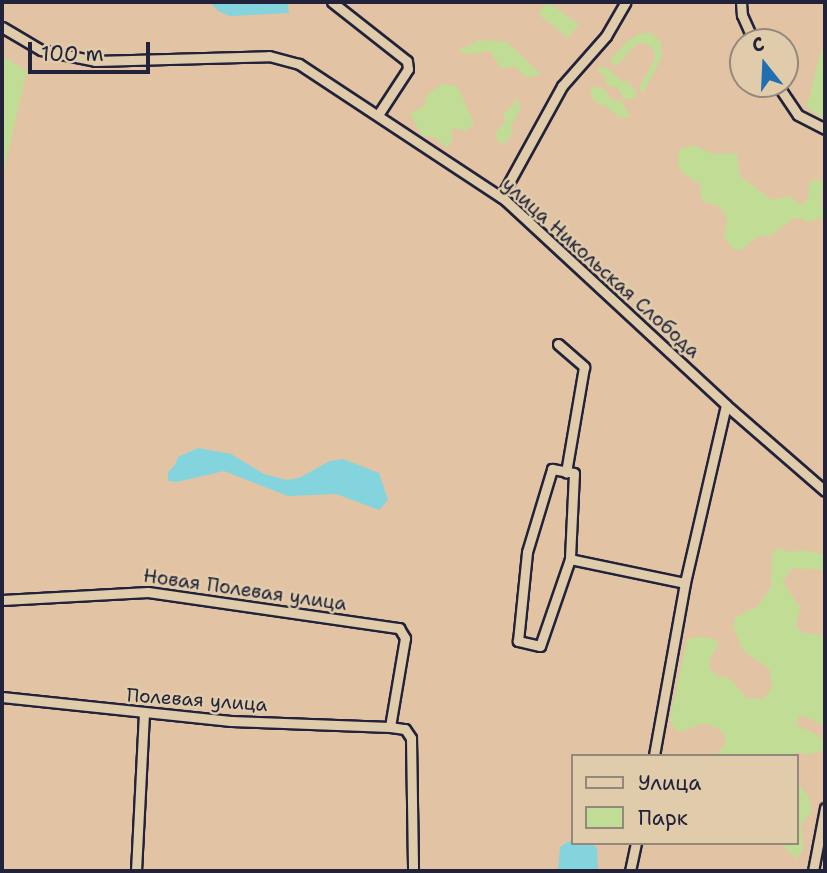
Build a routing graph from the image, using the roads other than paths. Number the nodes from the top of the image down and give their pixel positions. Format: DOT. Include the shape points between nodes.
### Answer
graph roads {
  1 [pos="332,2"];
  2 [pos="626,2"];
  3 [pos="741,2"];
  4 [pos="2,27"];
  5 [pos="748,28"];
  6 [pos="786,98"];
  7 [pos="378,115"];
  8 [pos="825,129"];
  9 [pos="501,197"];
  10 [pos="558,344"];
  11 [pos="726,405"];
  12 [pos="566,472"];
  13 [pos="825,491"];
  14 [pos="570,559"];
  15 [pos="685,583"];
  16 [pos="2,600"];
  17 [pos="2,697"];
  18 [pos="144,714"];
  19 [pos="390,727"];
  20 [pos="654,754"];
  21 [pos="825,808"];
  22 [pos="636,845"];
  23 [pos="136,871"];
  24 [pos="413,871"];
  25 [pos="630,871"];
  26 [pos="813,871"];
  1 -- 7 [label="street" via="407,61 408,69"];
  2 -- 9 [label="street" via="606,36 562,86"];
  3 -- 5 [label="street"];
  4 -- 7 [label="street, улица Никольская Слобода" via="41,50 95,61 279,57 299,64"];
  6 -- 8 [label="street" via="798,115"];
  7 -- 9 [label="street, улица Никольская Слобода"];
  9 -- 11 [label="street, улица Никольская Слобода"];
  10 -- 12 [label="street" via="584,367"];
  11 -- 13 [label="street, улица Никольская Слобода"];
  11 -- 15 [label="street"];
  12 -- 14 [label="street" via="573,473"];
  12 -- 14 [label="street" via="552,470 527,552 518,640 540,646"];
  14 -- 15 [label="street"];
  15 -- 20 [label="street"];
  16 -- 19 [label="street, Новая Полевая улица" via="148,592 399,628 405,638"];
  17 -- 18 [label="street, Полевая улица"];
  18 -- 19 [label="street, Полевая улица"];
  18 -- 23 [label="street"];
  19 -- 24 [label="street" via="405,729 411,738"];
  21 -- 26 [label="street"];
  22 -- 25 [label="street"];
}
